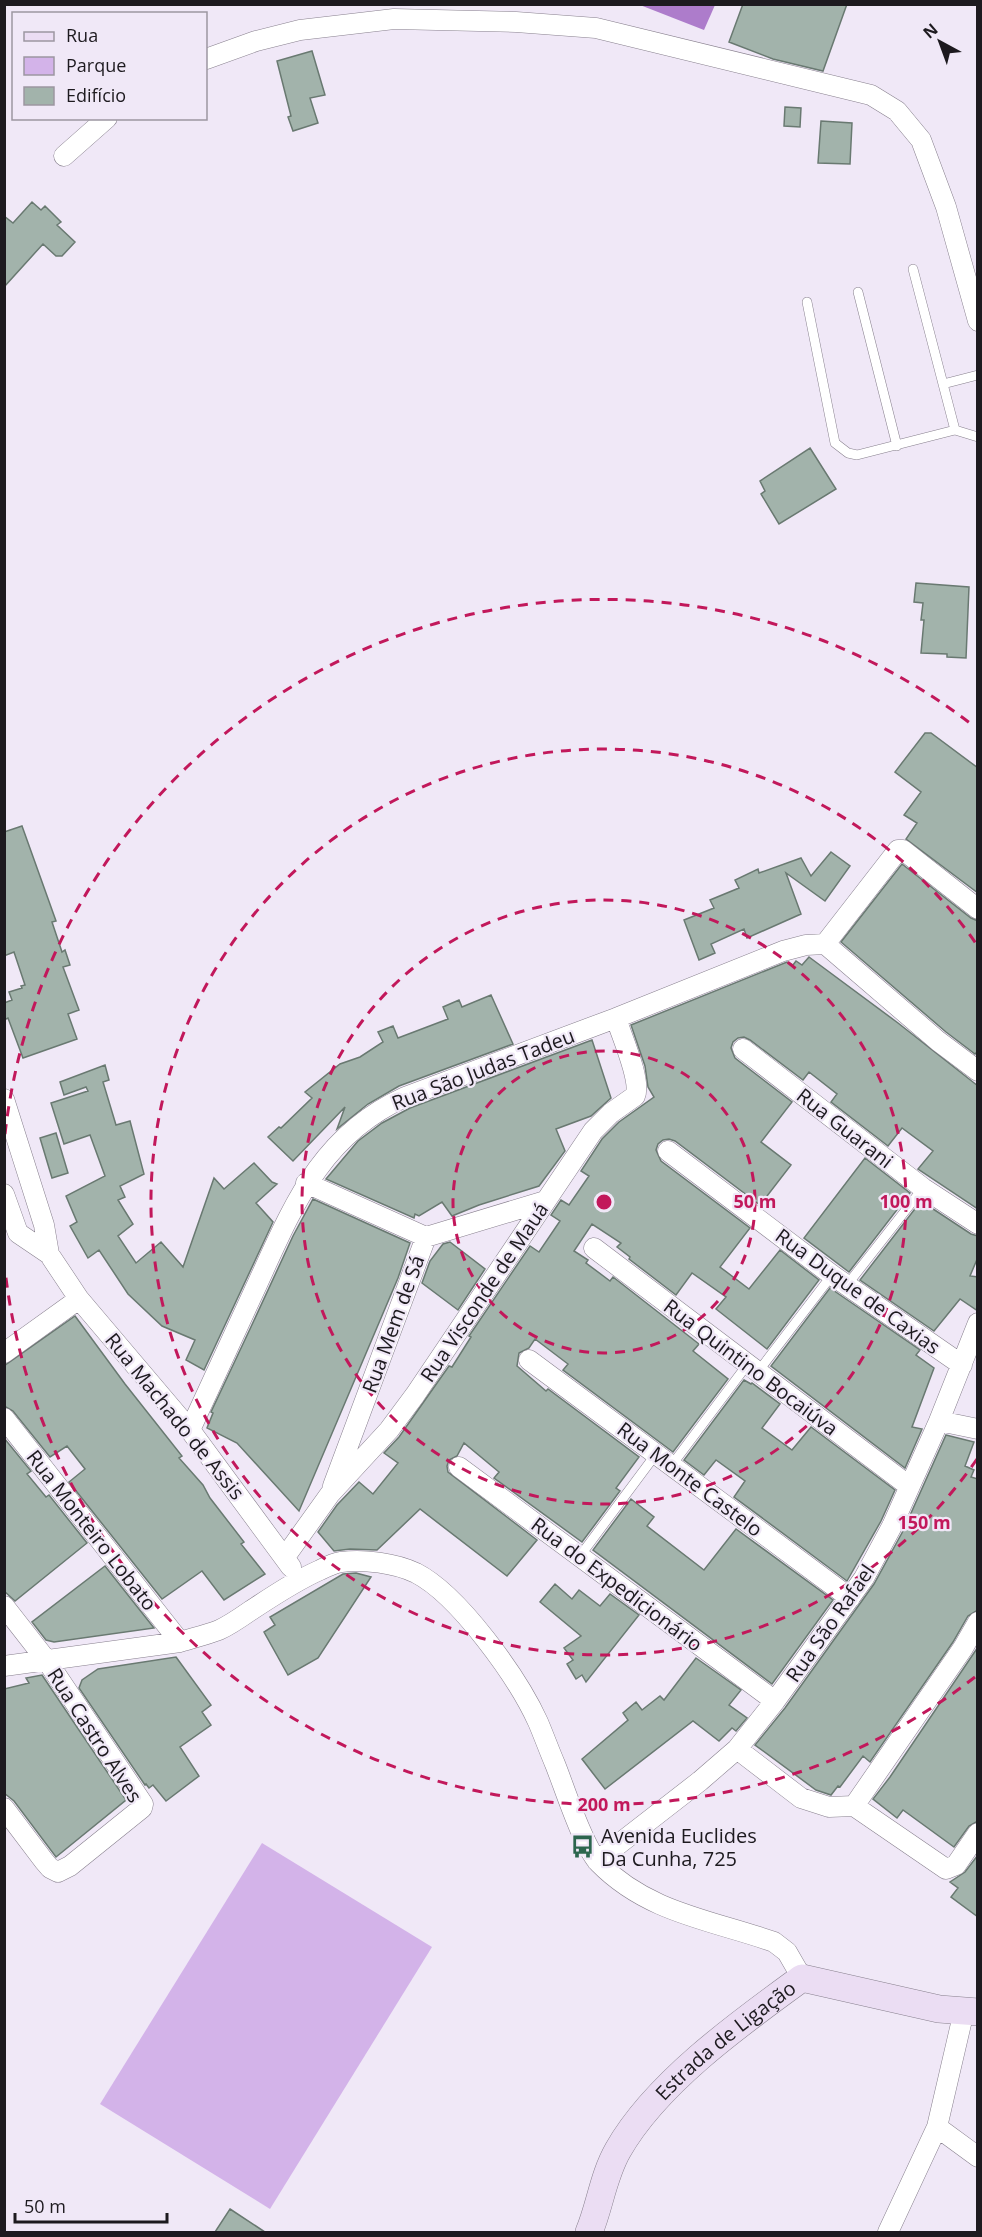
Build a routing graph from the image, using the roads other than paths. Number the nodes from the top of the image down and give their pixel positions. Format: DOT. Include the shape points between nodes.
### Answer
graph roads {
  1 [pos="207,59"];
  2 [pos="105,120"];
  3 [pos="63,156"];
  4 [pos="913,269"];
  5 [pos="858,292"];
  6 [pos="807,302"];
  7 [pos="978,321"];
  8 [pos="978,375"];
  9 [pos="943,384"];
  10 [pos="955,430"];
  11 [pos="978,438"];
  12 [pos="897,446"];
  13 [pos="978,909"];
  14 [pos="825,944"];
  15 [pos="616,1018"];
  16 [pos="743,1049"];
  17 [pos="978,1071"];
  18 [pos="4,1099"];
  19 [pos="668,1151"];
  20 [pos="306,1183"];
  21 [pos="923,1188"];
  22 [pos="4,1194"];
  23 [pos="545,1201"];
  24 [pos="978,1224"];
  25 [pos="44,1225"];
  26 [pos="11,1235"];
  27 [pos="426,1237"];
  28 [pos="594,1248"];
  29 [pos="49,1254"];
  30 [pos="840,1280"];
  31 [pos="79,1299"];
  32 [pos="978,1323"];
  33 [pos="4,1353"];
  34 [pos="530,1360"];
  35 [pos="962,1365"];
  36 [pos="752,1369"];
  37 [pos="4,1418"];
  38 [pos="939,1421"];
  39 [pos="978,1429"];
  40 [pos="190,1430"];
  41 [pos="663,1460"];
  42 [pos="459,1467"];
  43 [pos="909,1486"];
  44 [pos="330,1494"];
  45 [pos="580,1556"];
  46 [pos="285,1557"];
  47 [pos="298,1580"];
  48 [pos="850,1598"];
  49 [pos="4,1606"];
  50 [pos="978,1622"];
  51 [pos="180,1642"];
  52 [pos="46,1661"];
  53 [pos="4,1666"];
  54 [pos="775,1701"];
  55 [pos="737,1749"];
  56 [pos="854,1806"];
  57 [pos="4,1808"];
  58 [pos="978,1833"];
  59 [pos="597,1861"];
  60 [pos="802,1978"];
  61 [pos="973,2013"];
  62 [pos="937,2127"];
  63 [pos="978,2157"];
  64 [pos="589,2232"];
  65 [pos="888,2232"];
  1 -- 7 [label="street" via="255,41 324,27 394,19 516,22 596,28 871,95 897,111 921,140 946,207"];
  2 -- 3 [label="street"];
  4 -- 9 [label="lane"];
  5 -- 12 [label="lane"];
  6 -- 12 [label="lane" via="835,443 857,455"];
  8 -- 9 [label="lane"];
  9 -- 10 [label="lane"];
  10 -- 11 [label="lane"];
  10 -- 12 [label="lane"];
  13 -- 14 [label="street" via="901,850 894,853"];
  14 -- 15 [label="street, Rua São Judas Tadeu" via="783,951"];
  14 -- 17 [label="street"];
  15 -- 20 [label="street, Rua São Judas Tadeu" via="393,1102 355,1128"];
  15 -- 23 [label="street, Rua Visconde de Mauá" via="637,1091 593,1131"];
  16 -- 21 [label="street, Rua Guarani"];
  18 -- 25 [label="street, Rua Machado de Assis"];
  19 -- 30 [label="street, Rua Duque de Caxias"];
  20 -- 27 [label="street"];
  20 -- 40 [label="street, Rua São Judas Tadeu"];
  21 -- 24 [label="street, Rua Guarani"];
  21 -- 30 [label="lane"];
  22 -- 26 [label="street"];
  23 -- 27 [label="street, Rua Mem de Sá"];
  23 -- 44 [label="street, Rua Visconde de Mauá" via="415,1395 389,1430"];
  25 -- 26 [label="street"];
  25 -- 29 [label="street, Rua Machado de Assis"];
  26 -- 29 [label="street, Rua Machado de Assis"];
  27 -- 44 [label="street, Rua Mem de Sá"];
  28 -- 36 [label="street, Rua Quintino Bocaiúva"];
  29 -- 31 [label="street, Rua Machado de Assis"];
  30 -- 35 [label="street, Rua Duque de Caxias"];
  30 -- 36 [label="lane"];
  31 -- 33 [label="street"];
  31 -- 40 [label="street, Rua Machado de Assis"];
  32 -- 35 [label="street, Rua São Rafael"];
  34 -- 41 [label="street, Rua Monte Castelo"];
  35 -- 38 [label="street, Rua São Rafael"];
  36 -- 41 [label="lane"];
  36 -- 43 [label="street, Rua Quintino Bocaiúva"];
  37 -- 51 [label="street, Rua Monteiro Lobato"];
  38 -- 39 [label="street"];
  38 -- 43 [label="street, Rua São Rafael"];
  40 -- 46 [label="street, Rua Machado de Assis"];
  41 -- 45 [label="lane"];
  41 -- 48 [label="street, Rua Monte Castelo"];
  42 -- 45 [label="street, Rua do Expedicionário"];
  43 -- 48 [label="street, Rua São Rafael" via="874,1561"];
  44 -- 46 [label="street, Rua Visconde de Mauá"];
  45 -- 54 [label="street, Rua do Expedicionário"];
  46 -- 47 [label="street, Rua Machado de Assis"];
  47 -- 51 [label="street" via="219,1630"];
  47 -- 59 [label="street" via="339,1562 387,1564 416,1573 456,1604 517,1684 538,1721"];
  48 -- 54 [label="street, Rua São Rafael"];
  49 -- 52 [label="street, Rua Castro Alves"];
  50 -- 56 [label="street"];
  51 -- 52 [label="street"];
  52 -- 53 [label="street"];
  52 -- 57 [label="street, Rua Castro Alves" via="143,1804 142,1808 58,1872 44,1861"];
  54 -- 55 [label="street, Rua São Rafael"];
  55 -- 56 [label="street" via="801,1798 829,1807"];
  55 -- 59 [label="street, Rua São Rafael"];
  56 -- 58 [label="street" via="946,1869 953,1868"];
  59 -- 60 [label="street" via="631,1890 662,1907 774,1942 787,1952"];
  60 -- 61 [label="main road, Estrada de Ligação"];
  60 -- 64 [label="main road, Estrada de Ligação" via="705,2053 649,2107 617,2152"];
  61 -- 62 [label="street"];
  62 -- 63 [label="street"];
  62 -- 65 [label="street"];
}
